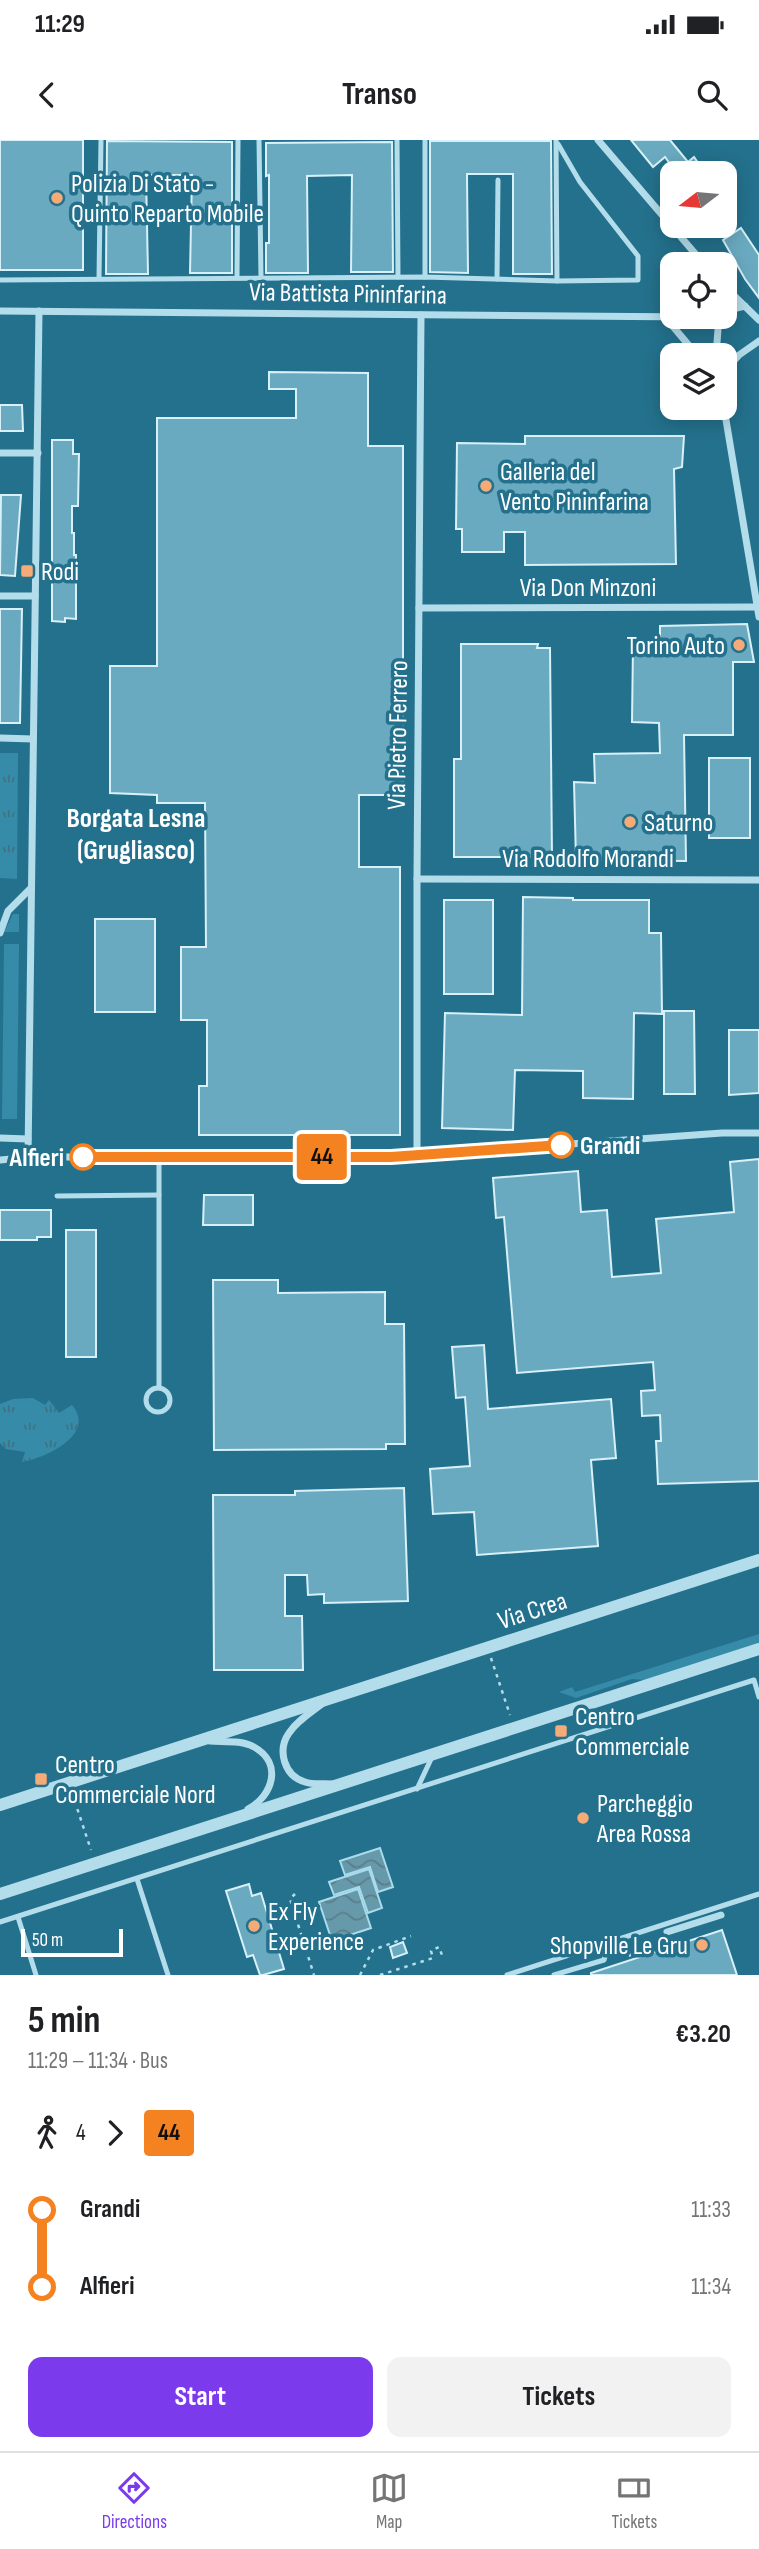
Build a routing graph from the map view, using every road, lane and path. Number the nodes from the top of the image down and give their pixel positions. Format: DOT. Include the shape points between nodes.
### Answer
graph roads {
  1 [pos="101,140"];
  2 [pos="238,140"];
  3 [pos="259,140"];
  4 [pos="397,140"];
  5 [pos="425,140"];
  6 [pos="598,140"];
  7 [pos="557,141"];
  8 [pos="498,180"];
  9 [pos="694,252"];
  10 [pos="261,277"];
  11 [pos="398,277"];
  12 [pos="425,277"];
  13 [pos="99,278"];
  14 [pos="237,278"];
  15 [pos="497,279"];
  16 [pos="0,280"];
  17 [pos="557,281"];
  18 [pos="737,298"];
  19 [pos="745,306"];
  20 [pos="737,308"];
  21 [pos="0,311"];
  22 [pos="39,311"];
  23 [pos="421,315"];
  24 [pos="660,317"];
  25 [pos="759,320"];
  26 [pos="675,329"];
  27 [pos="759,341"];
  28 [pos="687,343"];
  29 [pos="737,357"];
  30 [pos="726,420"];
  31 [pos="0,453"];
  32 [pos="37,453"];
  33 [pos="0,596"];
  34 [pos="36,596"];
  35 [pos="757,607"];
  36 [pos="419,608"];
  37 [pos="759,617"];
  38 [pos="0,738"];
  39 [pos="33,738"];
  40 [pos="417,879"];
  41 [pos="759,880"];
  42 [pos="31,888"];
  43 [pos="0,933"];
  44 [pos="759,1133"];
  45 [pos="0,1138"];
  46 [pos="27,1139"];
  47 [pos="417,1156"];
  48 [pos="159,1157"];
  49 [pos="27,1158"];
  50 [pos="0,1160"];
  51 [pos="159,1195"];
  52 [pos="57,1196"];
  53 [pos="159,1387"];
  54 [pos="756,1563"];
  55 [pos="488,1648"];
  56 [pos="759,1649"];
  57 [pos="759,1697"];
  58 [pos="328,1700"];
  59 [pos="514,1728"];
  60 [pos="200,1740"];
  61 [pos="433,1754"];
  62 [pos="69,1783"];
  63 [pos="341,1784"];
  64 [pos="418,1789"];
  65 [pos="0,1805"];
  66 [pos="216,1825"];
  67 [pos="95,1863"];
  68 [pos="136,1879"];
  69 [pos="0,1894"];
  70 [pos="295,1894"];
  71 [pos="759,1894"];
  72 [pos="722,1915"];
  73 [pos="18,1917"];
  74 [pos="0,1922"];
  75 [pos="667,1932"];
  76 [pos="411,1936"];
  77 [pos="609,1942"];
  78 [pos="445,1953"];
  79 [pos="36,1975"];
  80 [pos="168,1975"];
  81 [pos="314,1975"];
  82 [pos="360,1975"];
  83 [pos="380,1975"];
  84 [pos="508,1975"];
  85 [pos="554,1975"];
  1 -- 13 [label="lane"];
  2 -- 14 [label="lane"];
  3 -- 10 [label="lane"];
  4 -- 11 [label="lane"];
  5 -- 12 [label="lane"];
  6 -- 9 [label="street"];
  7 -- 17 [label="lane"];
  7 -- 17 [label="lane" via="580,182 638,256 638,279"];
  8 -- 15 [label="lane"];
  10 -- 11 [label="lane"];
  10 -- 14 [label="lane"];
  11 -- 12 [label="lane"];
  12 -- 15 [label="lane"];
  13 -- 14 [label="lane"];
  13 -- 16 [label="lane"];
  15 -- 17 [label="lane"];
  18 -- 19 [label="street"];
  19 -- 20 [label="street"];
  19 -- 25 [label="street"];
  21 -- 22 [label="street, Via Battista Pininfarina"];
  22 -- 23 [label="street, Via Battista Pininfarina"];
  22 -- 32 [label="street"];
  23 -- 24 [label="street, Via Battista Pininfarina"];
  23 -- 36 [label="street, Via Pietro Ferrero"];
  26 -- 28 [label="street"];
  27 -- 29 [label="street"];
  30 -- 35 [label="street"];
  31 -- 32 [label="street"];
  32 -- 34 [label="street"];
  33 -- 34 [label="street"];
  34 -- 39 [label="street"];
  35 -- 36 [label="street, Via Don Minzoni"];
  35 -- 37 [label="street"];
  36 -- 40 [label="street, Via Pietro Ferrero"];
  38 -- 39 [label="street"];
  39 -- 42 [label="street"];
  40 -- 41 [label="street, Via Rodolfo Morandi"];
  40 -- 47 [label="street, Via Pietro Ferrero"];
  42 -- 43 [label="street" via="8,911"];
  42 -- 46 [label="street"];
  44 -- 47 [label="street"];
  45 -- 46 [label="street"];
  46 -- 49 [label="street"];
  47 -- 48 [label="street"];
  48 -- 49 [label="street"];
  48 -- 51 [label="lane"];
  49 -- 50 [label="street"];
  51 -- 52 [label="lane"];
  51 -- 53 [label="lane"];
  53 -- 53 [label="lane" via="151,1389 145,1399 154,1411 166,1409 169,1402 168,1394"];
  54 -- 55 [label="street, Via Crea"];
  55 -- 58 [label="street, Via Crea"];
  55 -- 59 [label="path"];
  56 -- 59 [label="street, Via Crea"];
  57 -- 64 [label="lane" via="754,1680"];
  58 -- 60 [label="street, Via Crea"];
  58 -- 63 [label="street, Via Crea" via="289,1732 283,1757 298,1779"];
  59 -- 61 [label="street, Via Crea"];
  60 -- 62 [label="street, Via Crea"];
  60 -- 66 [label="street, Via Crea" via="246,1743 263,1753 271,1770 270,1789 260,1803"];
  61 -- 63 [label="street, Via Crea"];
  61 -- 64 [label="lane"];
  62 -- 65 [label="street, Via Crea"];
  62 -- 67 [label="path"];
  63 -- 66 [label="street, Via Crea"];
  64 -- 68 [label="lane"];
  66 -- 67 [label="street, Via Crea"];
  67 -- 69 [label="street, Via Crea"];
  68 -- 73 [label="lane"];
  68 -- 80 [label="lane"];
  70 -- 81 [label="path" via="290,1899"];
  71 -- 77 [label="lane"];
  72 -- 75 [label="street"];
  73 -- 74 [label="lane"];
  73 -- 79 [label="lane"];
  76 -- 82 [label="path" via="373,1950"];
  77 -- 84 [label="lane"];
  77 -- 85 [label="lane" via="604,1960"];
  78 -- 83 [label="path" via="442,1955 439,1947 431,1951 433,1958"];
}
